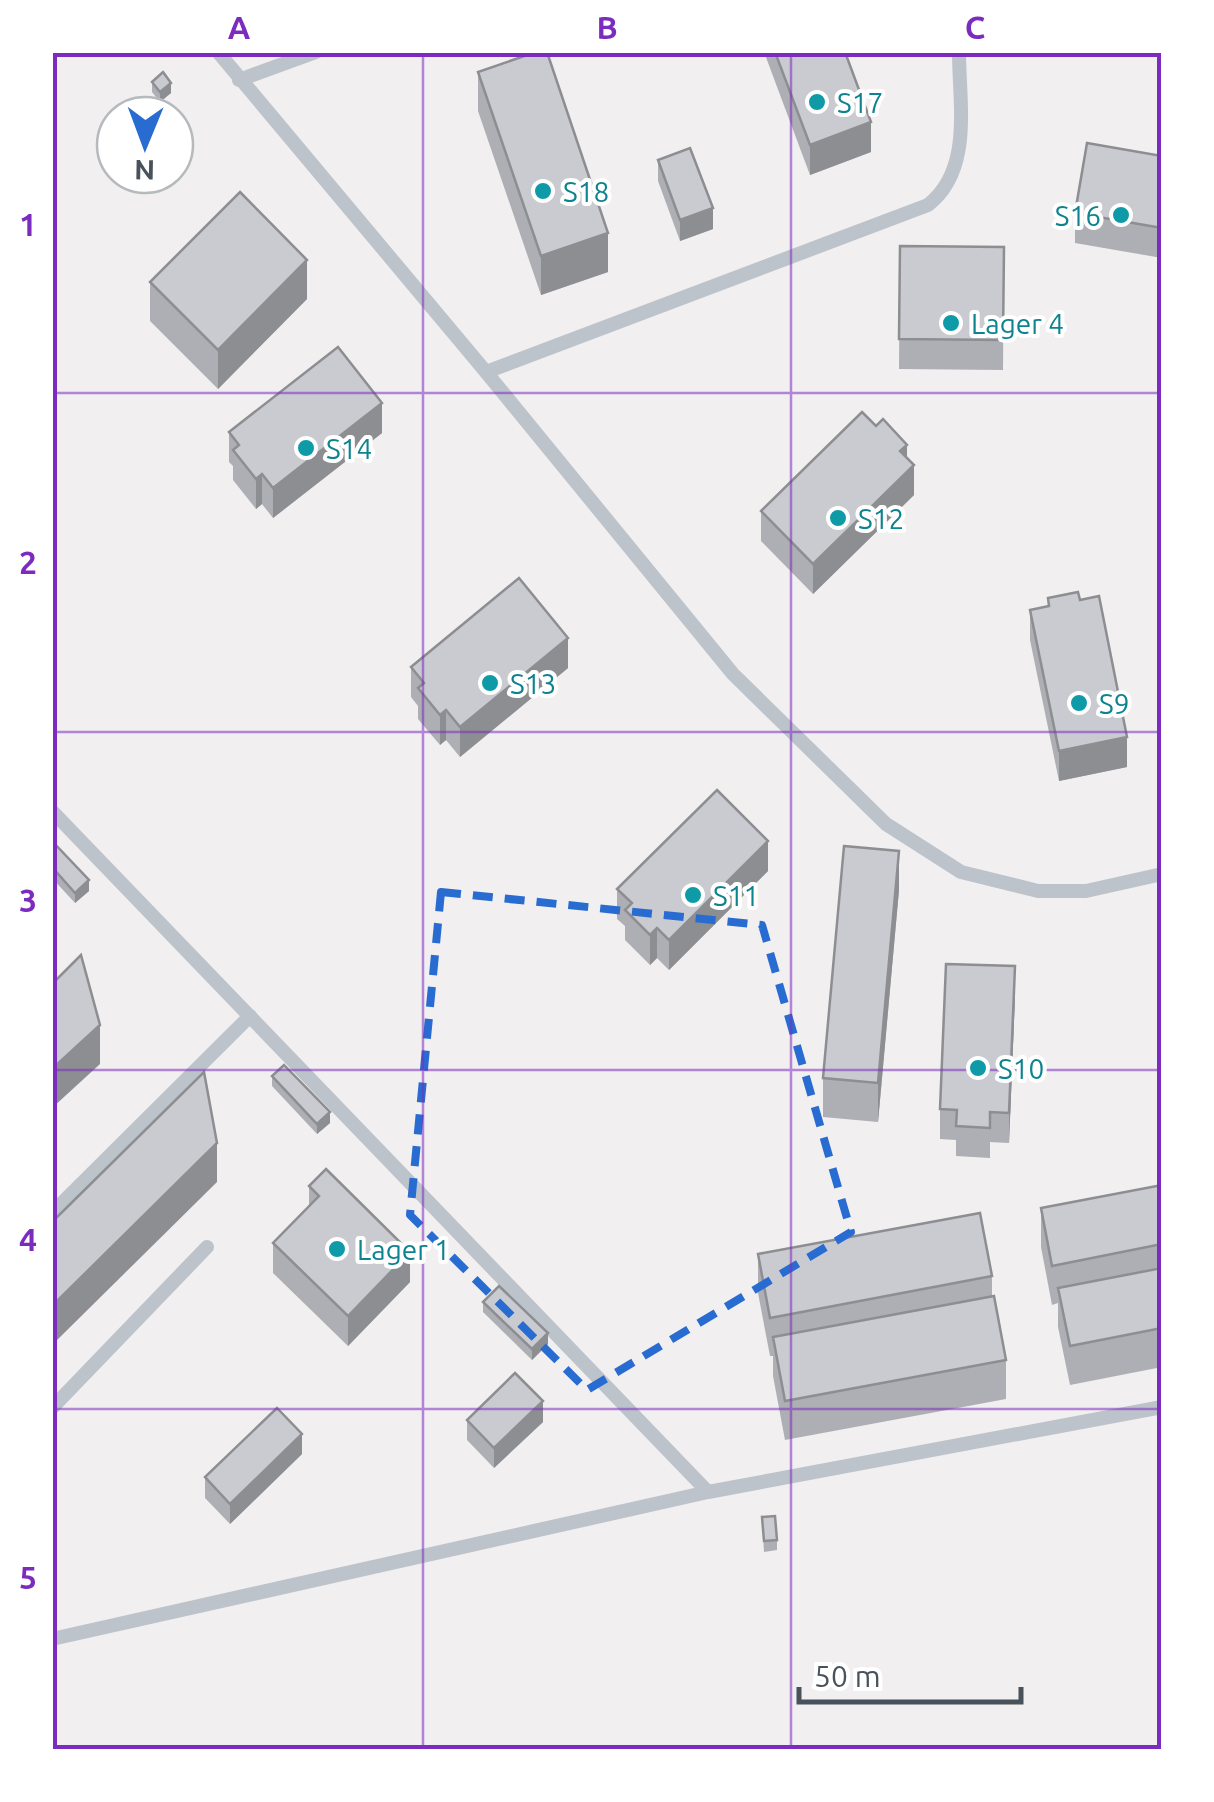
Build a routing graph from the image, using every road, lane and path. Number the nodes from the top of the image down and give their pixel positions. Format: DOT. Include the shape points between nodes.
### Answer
graph roads {
  1 [pos="218,52"];
  2 [pos="316,52"];
  3 [pos="959,52"];
  4 [pos="240,80"];
  5 [pos="486,372"];
  6 [pos="52,811"];
  7 [pos="1162,874"];
  8 [pos="250,1016"];
  9 [pos="52,1214"];
  10 [pos="206,1247"];
  11 [pos="52,1408"];
  12 [pos="1162,1408"];
  13 [pos="708,1492"];
  14 [pos="52,1639"];
  1 -- 4 [label="lane"];
  2 -- 4 [label="lane"];
  3 -- 5 [label="lane" via="958,162 928,205"];
  4 -- 5 [label="lane"];
  5 -- 7 [label="lane" via="733,674 886,824 961,872 1038,890 1086,892"];
  6 -- 8 [label="lane"];
  8 -- 9 [label="lane"];
  8 -- 13 [label="lane"];
  10 -- 11 [label="lane"];
  12 -- 13 [label="lane"];
  13 -- 14 [label="lane"];
}
